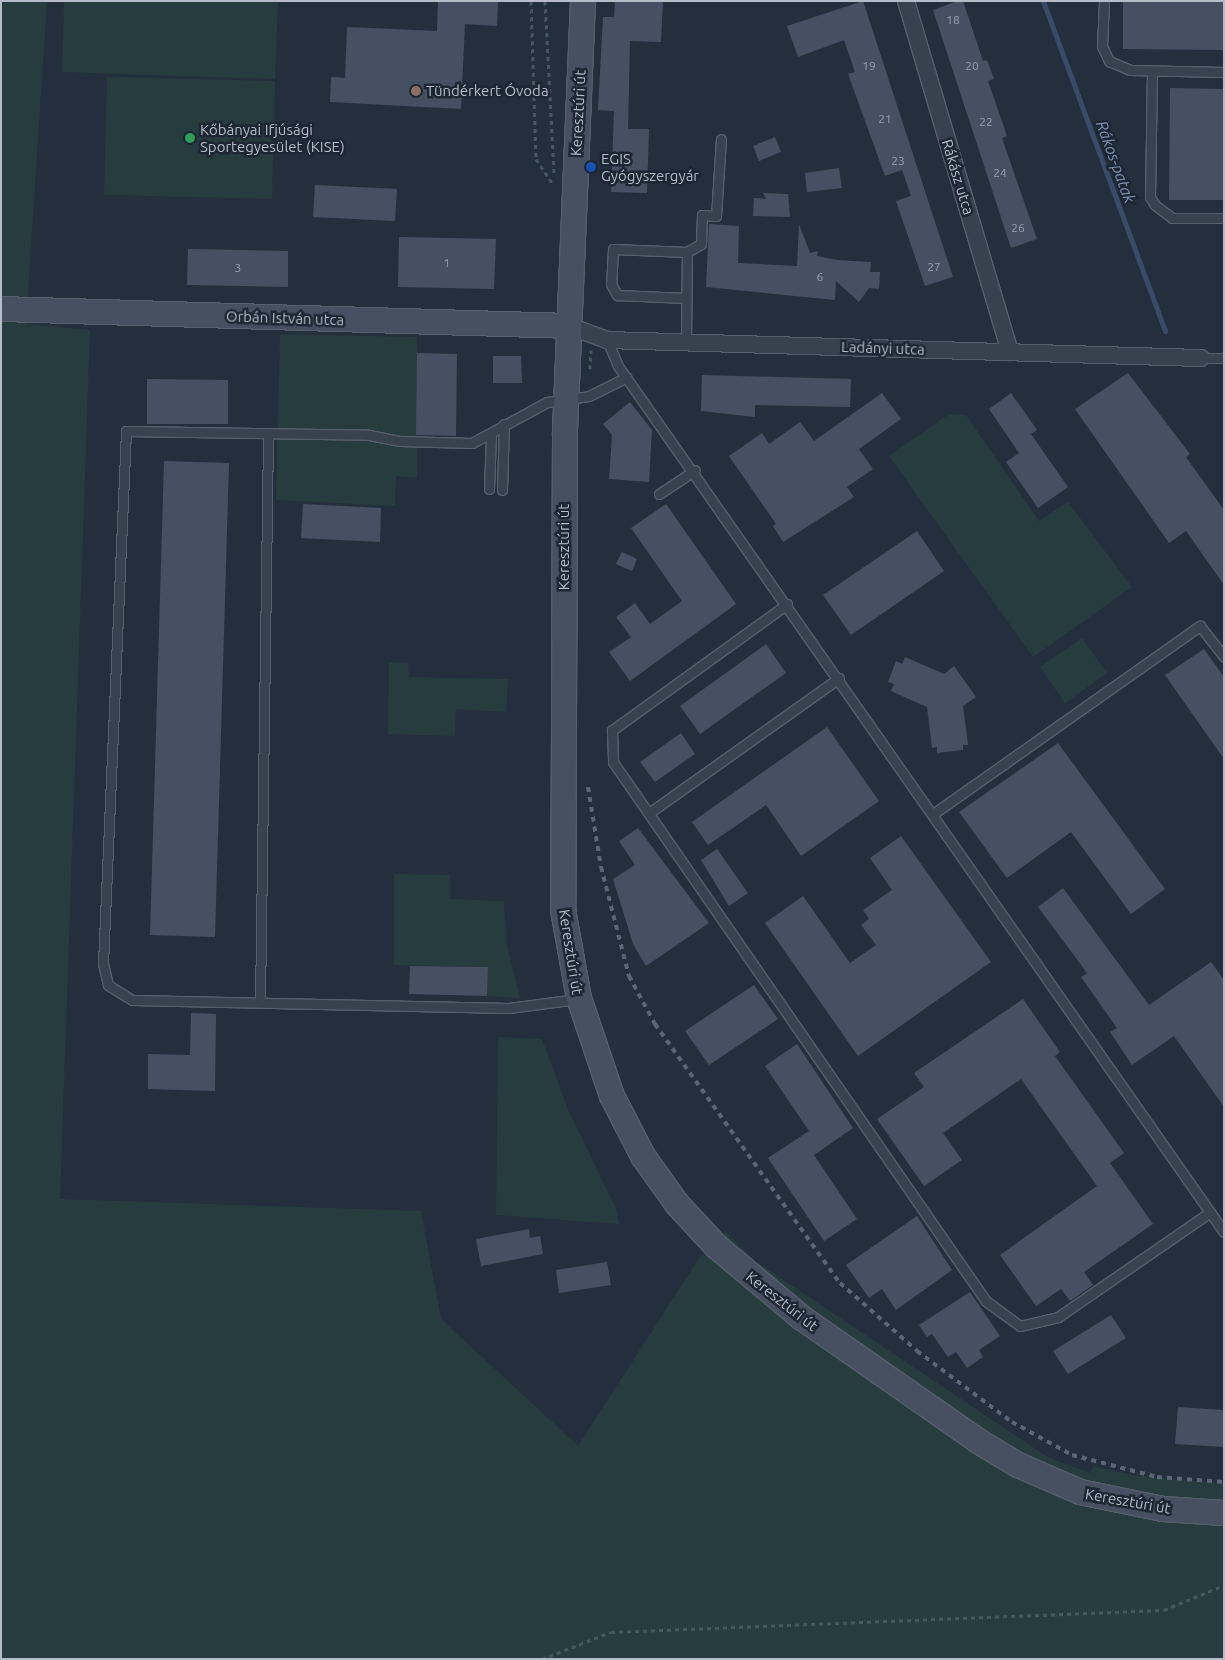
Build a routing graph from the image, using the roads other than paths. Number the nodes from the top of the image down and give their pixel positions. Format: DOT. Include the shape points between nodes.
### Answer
graph roads {
  1 [pos="584,1"];
  2 [pos="906,1"];
  3 [pos="1104,1"];
  4 [pos="1152,71"];
  5 [pos="1224,72"];
  6 [pos="721,139"];
  7 [pos="1224,218"];
  8 [pos="687,252"];
  9 [pos="686,298"];
  10 [pos="1,309"];
  11 [pos="568,326"];
  12 [pos="600,337"];
  13 [pos="686,342"];
  14 [pos="1010,352"];
  15 [pos="1201,358"];
  16 [pos="1224,358"];
  17 [pos="627,377"];
  18 [pos="566,402"];
  19 [pos="504,424"];
  20 [pos="268,433"];
  21 [pos="491,435"];
  22 [pos="695,470"];
  23 [pos="489,489"];
  24 [pos="502,490"];
  25 [pos="659,494"];
  26 [pos="787,604"];
  27 [pos="1224,656"];
  28 [pos="839,678"];
  29 [pos="649,813"];
  30 [pos="933,814"];
  31 [pos="579,998"];
  32 [pos="260,1002"];
  33 [pos="1210,1212"];
  34 [pos="1224,1232"];
  35 [pos="1224,1513"];
  1 -- 11 [label="main road, Keresztúri út"];
  2 -- 14 [label="street, Rákász utca"];
  3 -- 4 [label="lane" via="1104,53 1130,70"];
  4 -- 5 [label="lane"];
  4 -- 7 [label="lane" via="1150,197 1154,205 1172,218"];
  6 -- 8 [label="lane" via="716,216 702,215 701,244"];
  8 -- 9 [label="lane"];
  8 -- 9 [label="lane" via="612,249 611,284 618,295"];
  9 -- 13 [label="lane"];
  10 -- 11 [label="main road, Orbán István utca"];
  11 -- 12 [label="street, Ladányi utca"];
  11 -- 18 [label="main road, Keresztúri út"];
  12 -- 13 [label="street, Ladányi utca"];
  12 -- 17 [label="lane"];
  13 -- 14 [label="street, Ladányi utca"];
  14 -- 15 [label="street, Ladányi utca"];
  15 -- 16 [label="lane"];
  17 -- 18 [label="lane" via="588,396"];
  17 -- 22 [label="lane"];
  18 -- 19 [label="lane" via="548,402"];
  18 -- 31 [label="main road, Keresztúri út" via="563,910"];
  19 -- 21 [label="lane"];
  19 -- 24 [label="lane"];
  20 -- 21 [label="lane" via="369,435 460,444"];
  20 -- 32 [label="lane"];
  20 -- 32 [label="lane" via="126,431 103,964 108,985 132,1000"];
  21 -- 23 [label="lane"];
  22 -- 25 [label="lane"];
  22 -- 26 [label="lane"];
  26 -- 28 [label="lane"];
  26 -- 29 [label="lane" via="612,730 613,762"];
  27 -- 30 [label="lane" via="1200,626"];
  28 -- 29 [label="lane"];
  28 -- 30 [label="lane"];
  29 -- 33 [label="lane" via="986,1301 1005,1319 1020,1326 1058,1317"];
  30 -- 33 [label="lane"];
  31 -- 32 [label="lane" via="509,1008"];
  31 -- 35 [label="main road, Keresztúri út" via="612,1096 643,1156 677,1204 756,1284 978,1441 1047,1480 1122,1502"];
  33 -- 34 [label="lane"];
}
